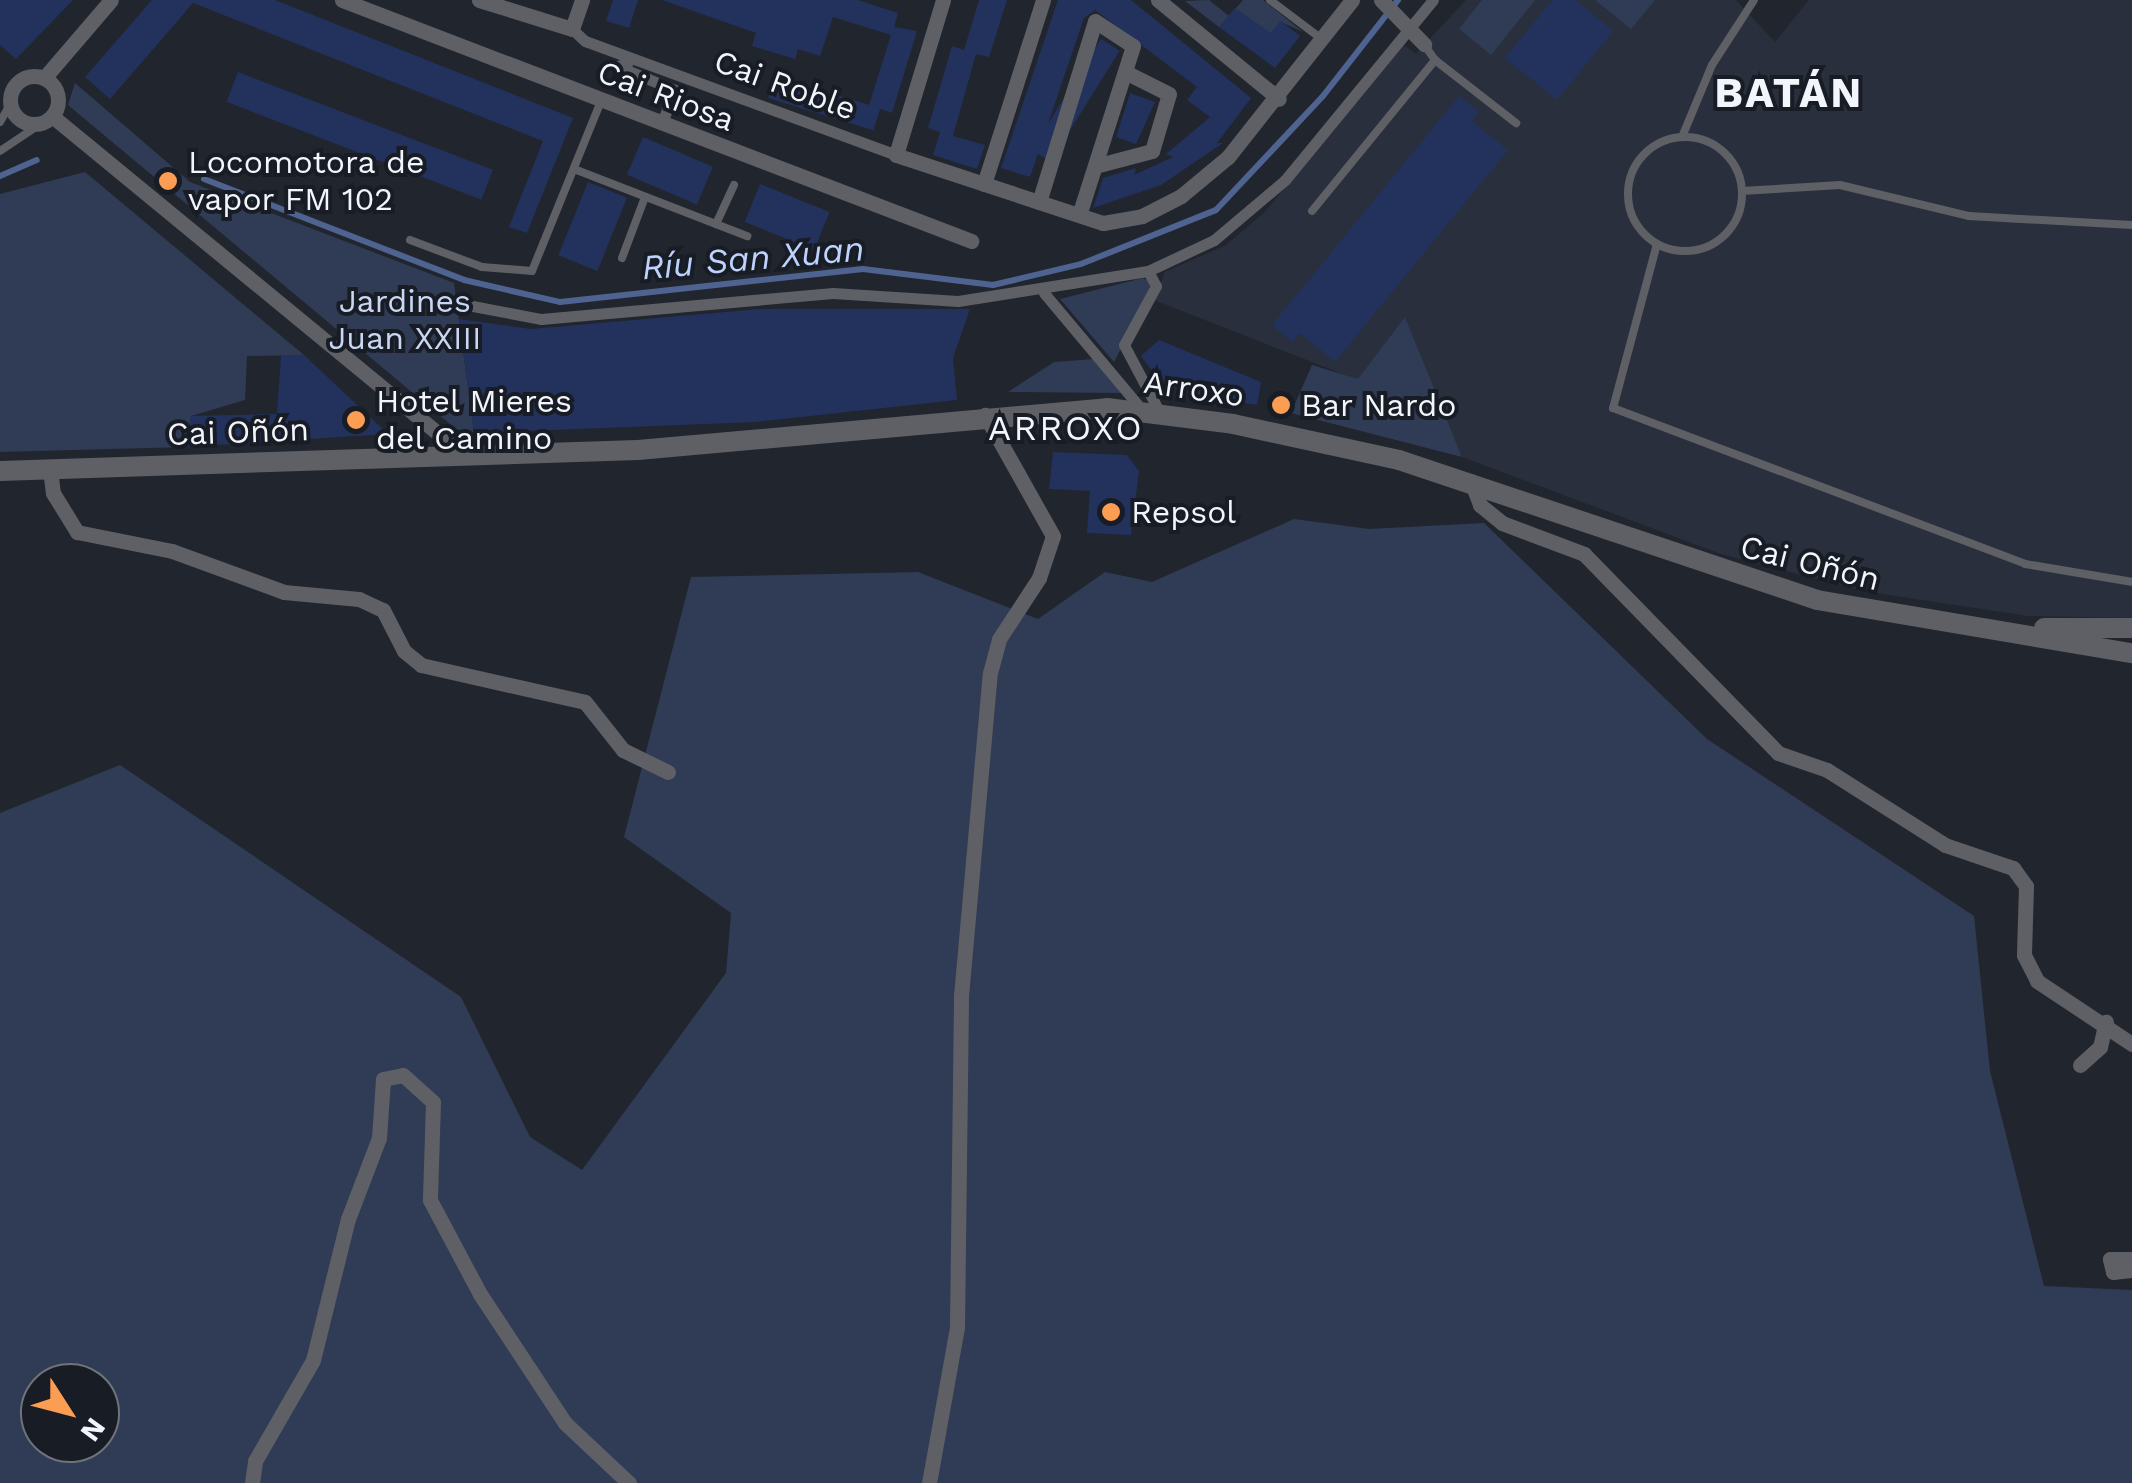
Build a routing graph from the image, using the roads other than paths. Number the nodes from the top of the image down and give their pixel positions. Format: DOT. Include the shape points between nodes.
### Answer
graph roads {
  1 [pos="111,0"];
  2 [pos="342,0"];
  3 [pos="479,0"];
  4 [pos="582,0"];
  5 [pos="942,0"];
  6 [pos="1043,0"];
  7 [pos="1158,0"];
  8 [pos="1270,0"];
  9 [pos="1352,0"];
  10 [pos="1381,0"];
  11 [pos="1432,0"];
  12 [pos="1754,0"];
  13 [pos="1408,21"];
  14 [pos="572,28"];
  15 [pos="1322,40"];
  16 [pos="1424,44"];
  17 [pos="1435,60"];
  18 [pos="650,65"];
  19 [pos="0,72"];
  20 [pos="1125,72"];
  21 [pos="44,78"];
  22 [pos="15,84"];
  23 [pos="1280,99"];
  24 [pos="602,102"];
  25 [pos="10,104"];
  26 [pos="47,120"];
  27 [pos="0,122"];
  28 [pos="1516,123"];
  29 [pos="661,124"];
  30 [pos="1682,137"];
  31 [pos="0,151"];
  32 [pos="896,155"];
  33 [pos="1095,166"];
  34 [pos="574,170"];
  35 [pos="734,184"];
  36 [pos="984,184"];
  37 [pos="1742,190"];
  38 [pos="646,197"];
  39 [pos="1036,201"];
  40 [pos="1312,211"];
  41 [pos="1079,216"];
  42 [pos="716,224"];
  43 [pos="2132,225"];
  44 [pos="747,236"];
  45 [pos="410,240"];
  46 [pos="971,241"];
  47 [pos="1657,244"];
  48 [pos="622,258"];
  49 [pos="1148,271"];
  50 [pos="1044,293"];
  51 [pos="457,303"];
  52 [pos="1152,412"];
  53 [pos="985,415"];
  54 [pos="778,438"];
  55 [pos="462,453"];
  56 [pos="0,470"];
  57 [pos="50,470"];
  58 [pos="1471,481"];
  59 [pos="1591,522"];
  60 [pos="2132,582"];
  61 [pos="2132,628"];
  62 [pos="2022,630"];
  63 [pos="2082,642"];
  64 [pos="2132,652"];
  65 [pos="2132,660"];
  66 [pos="668,772"];
  67 [pos="2106,1022"];
  68 [pos="2132,1044"];
  69 [pos="2080,1065"];
  70 [pos="2132,1259"];
  71 [pos="2132,1270"];
  72 [pos="252,1483"];
  73 [pos="628,1483"];
  74 [pos="929,1483"];
  1 -- 21 [label="street"];
  2 -- 24 [label="street, Cai Riosa"];
  3 -- 14 [label="street"];
  4 -- 14 [label="street"];
  5 -- 32 [label="street"];
  6 -- 36 [label="street"];
  7 -- 23 [label="street"];
  8 -- 15 [label="lane"];
  9 -- 15 [label="street, Cai Roble"];
  10 -- 13 [label="street"];
  11 -- 13 [label="street"];
  12 -- 30 [label="lane" via="1712,65"];
  13 -- 16 [label="street"];
  13 -- 49 [label="street" via="1284,180 1214,240"];
  14 -- 18 [label="street, Cai Roble" via="585,41"];
  15 -- 23 [label="street, Cai Roble"];
  16 -- 17 [label="lane"];
  17 -- 28 [label="lane"];
  17 -- 40 [label="lane"];
  18 -- 29 [label="street" via="647,72 617,66 675,90"];
  18 -- 32 [label="street, Cai Roble"];
  19 -- 22 [label="street"];
  20 -- 33 [label="street"];
  20 -- 33 [label="street" via="1170,94 1152,151"];
  20 -- 39 [label="street" via="1133,46 1095,20"];
  21 -- 22 [label="street"];
  21 -- 26 [label="street" via="58,95"];
  22 -- 25 [label="street"];
  23 -- 41 [label="street, Cai Roble" via="1181,196 1142,216 1102,223"];
  24 -- 29 [label="street, Cai Riosa"];
  24 -- 34 [label="lane"];
  25 -- 26 [label="street" via="18,119"];
  25 -- 27 [label="lane"];
  26 -- 31 [label="lane"];
  26 -- 55 [label="street"];
  29 -- 46 [label="street, Cai Riosa"];
  30 -- 37 [label="lane" via="1723,151"];
  30 -- 47 [label="lane" via="1648,150 1630,180 1632,217"];
  32 -- 36 [label="street, Cai Roble"];
  33 -- 41 [label="street"];
  34 -- 38 [label="lane"];
  34 -- 45 [label="lane" via="532,271 482,267"];
  35 -- 42 [label="lane"];
  36 -- 39 [label="street, Cai Roble"];
  37 -- 43 [label="lane" via="1840,185 1969,216"];
  37 -- 47 [label="lane" via="1740,211 1719,240 1677,251"];
  38 -- 42 [label="lane"];
  38 -- 48 [label="lane"];
  39 -- 41 [label="street, Cai Roble"];
  42 -- 44 [label="lane"];
  47 -- 60 [label="lane" via="1613,408 2025,564"];
  49 -- 50 [label="street"];
  49 -- 52 [label="street" via="1156,286 1124,344"];
  50 -- 51 [label="street" via="958,301 754,296 541,319"];
  50 -- 52 [label="street"];
  52 -- 53 [label="street, Arroxo"];
  52 -- 58 [label="street, Arroxo" via="1321,440"];
  53 -- 54 [label="street, Arroxo"];
  53 -- 74 [label="street" via="1053,536 1039,578 998,639 990,674 960,996 957,1326"];
  54 -- 55 [label="street, Cai Oñón"];
  55 -- 57 [label="street, Cai Oñón"];
  56 -- 57 [label="street, Cai Oñón"];
  57 -- 66 [label="street" via="53,493 77,532 172,551 284,592 359,599 383,610 404,651 421,665 585,702 623,750"];
  58 -- 59 [label="street, Arroxo"];
  58 -- 67 [label="street" via="1480,505 1502,523 1584,554 1778,753 1827,770 1945,844 2012,868 2026,886 2024,955 2037,981"];
  59 -- 62 [label="street, Cai Oñón" via="1817,600"];
  61 -- 62 [label="street"];
  62 -- 63 [label="street"];
  63 -- 64 [label="street"];
  63 -- 65 [label="street"];
  67 -- 68 [label="street"];
  67 -- 69 [label="street" via="2100,1047"];
  70 -- 71 [label="street" via="2110,1259 2113,1272"];
  72 -- 73 [label="street" via="256,1461 313,1360 348,1219 379,1138 383,1079 403,1074 433,1102 430,1200 480,1294 565,1423"];
}
